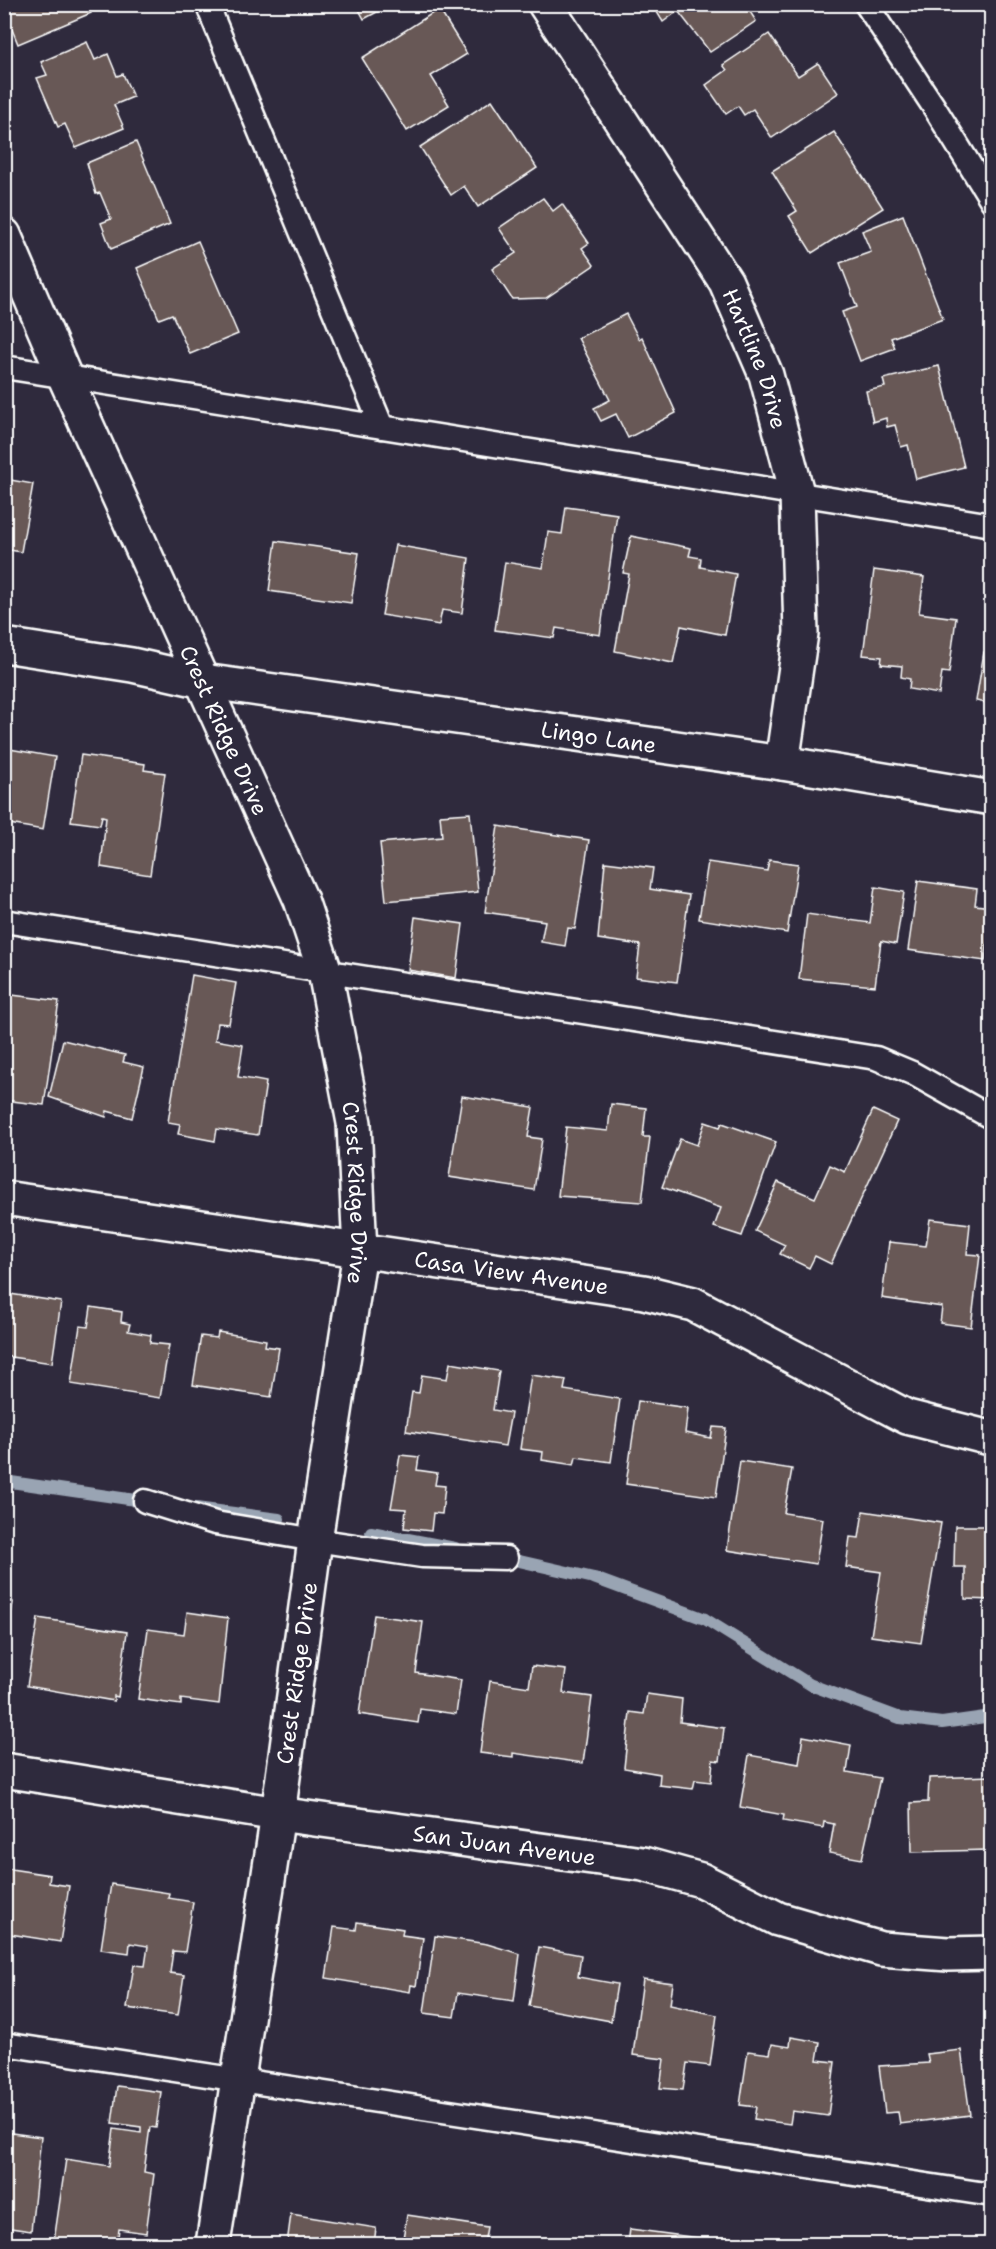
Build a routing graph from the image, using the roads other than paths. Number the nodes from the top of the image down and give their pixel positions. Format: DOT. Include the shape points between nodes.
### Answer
graph roads {
  1 [pos="207,4"];
  2 [pos="545,4"];
  3 [pos="866,4"];
  4 [pos="992,201"];
  5 [pos="4,235"];
  6 [pos="4,367"];
  7 [pos="64,375"];
  8 [pos="382,427"];
  9 [pos="797,494"];
  10 [pos="992,525"];
  11 [pos="4,645"];
  12 [pos="203,681"];
  13 [pos="782,763"];
  14 [pos="992,798"];
  15 [pos="4,921"];
  16 [pos="325,972"];
  17 [pos="992,1118"];
  18 [pos="4,1198"];
  19 [pos="360,1252"];
  20 [pos="992,1436"];
  21 [pos="145,1501"];
  22 [pos="315,1540"];
  23 [pos="506,1558"];
  24 [pos="4,1770"];
  25 [pos="278,1814"];
  26 [pos="992,1953"];
  27 [pos="4,2044"];
  28 [pos="237,2080"];
  29 [pos="992,2194"];
  30 [pos="213,2244"];
  1 -- 8 [label="lane"];
  2 -- 9 [label="street, Hartline Drive" via="726,282 766,375"];
  3 -- 4 [label="lane"];
  5 -- 7 [label="street, Crest Ridge Drive"];
  6 -- 7 [label="lane"];
  7 -- 8 [label="lane"];
  7 -- 12 [label="street, Crest Ridge Drive"];
  8 -- 9 [label="lane"];
  9 -- 10 [label="lane"];
  9 -- 13 [label="street, Hartline Drive" via="801,633"];
  11 -- 12 [label="street, Lingo Lane" via="132,665"];
  12 -- 13 [label="street, Lingo Lane"];
  12 -- 16 [label="street, Crest Ridge Drive" via="301,900"];
  13 -- 14 [label="street, Lingo Lane"];
  15 -- 16 [label="lane"];
  16 -- 17 [label="lane" via="876,1058 912,1073"];
  16 -- 19 [label="street, Crest Ridge Drive" via="354,1123"];
  18 -- 19 [label="street, Casa View Avenue"];
  19 -- 20 [label="street, Casa View Avenue" via="644,1292 693,1305 907,1417"];
  19 -- 22 [label="street, Crest Ridge Drive"];
  21 -- 22 [label="lane" via="214,1523"];
  22 -- 23 [label="lane" via="422,1556"];
  22 -- 25 [label="street, Crest Ridge Drive"];
  24 -- 25 [label="street, San Juan Avenue"];
  25 -- 26 [label="street, San Juan Avenue" via="643,1864 701,1880 778,1919 881,1949"];
  25 -- 28 [label="street, Crest Ridge Drive"];
  27 -- 28 [label="lane"];
  28 -- 29 [label="lane"];
  28 -- 30 [label="street, Crest Ridge Drive"];
}
